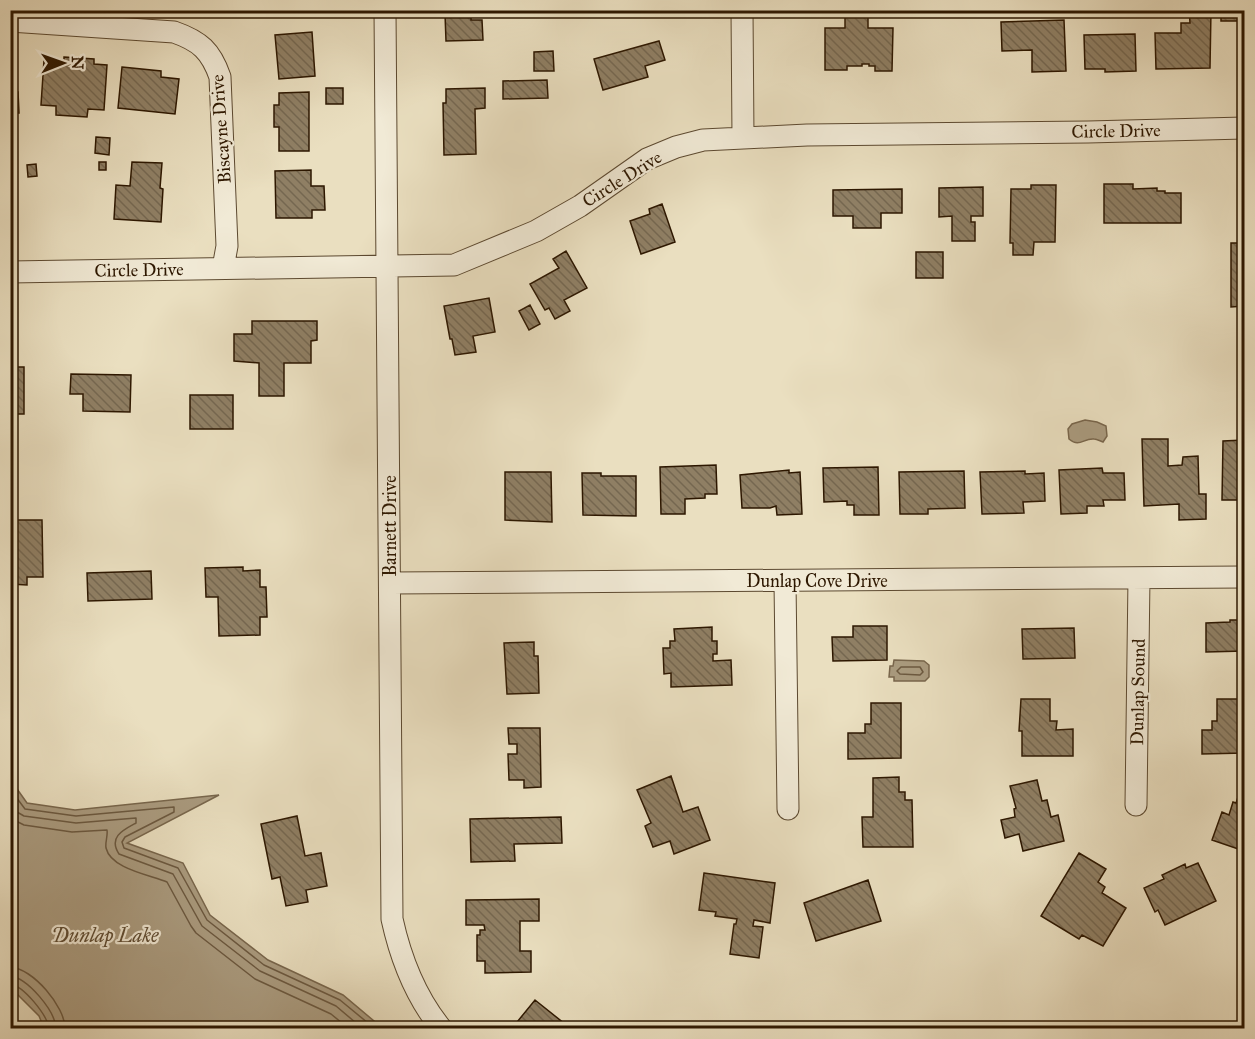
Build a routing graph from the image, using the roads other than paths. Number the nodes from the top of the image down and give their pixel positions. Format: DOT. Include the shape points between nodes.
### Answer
graph roads {
  1 [pos="385,10"];
  2 [pos="742,10"];
  3 [pos="10,21"];
  4 [pos="1245,128"];
  5 [pos="743,138"];
  6 [pos="387,266"];
  7 [pos="223,268"];
  8 [pos="10,272"];
  9 [pos="1245,577"];
  10 [pos="1139,578"];
  11 [pos="785,582"];
  12 [pos="390,583"];
  13 [pos="1136,805"];
  14 [pos="788,809"];
  15 [pos="441,1029"];
  1 -- 6 [label="street, Barnett Drive"];
  2 -- 5 [label="street"];
  3 -- 7 [label="street, Biscayne Drive" via="174,32 204,47 220,77 227,246"];
  4 -- 5 [label="street, Circle Drive"];
  5 -- 6 [label="street, Circle Drive" via="703,140 647,159 536,231 454,265"];
  6 -- 7 [label="street, Circle Drive"];
  6 -- 12 [label="street, Barnett Drive"];
  7 -- 8 [label="street, Circle Drive"];
  9 -- 10 [label="street, Dunlap Cove Drive"];
  10 -- 11 [label="street, Dunlap Cove Drive"];
  10 -- 13 [label="street, Dunlap Sound"];
  11 -- 12 [label="street, Dunlap Cove Drive"];
  11 -- 14 [label="street"];
  12 -- 15 [label="street, Barnett Drive" via="392,919 399,952 414,988"];
}
